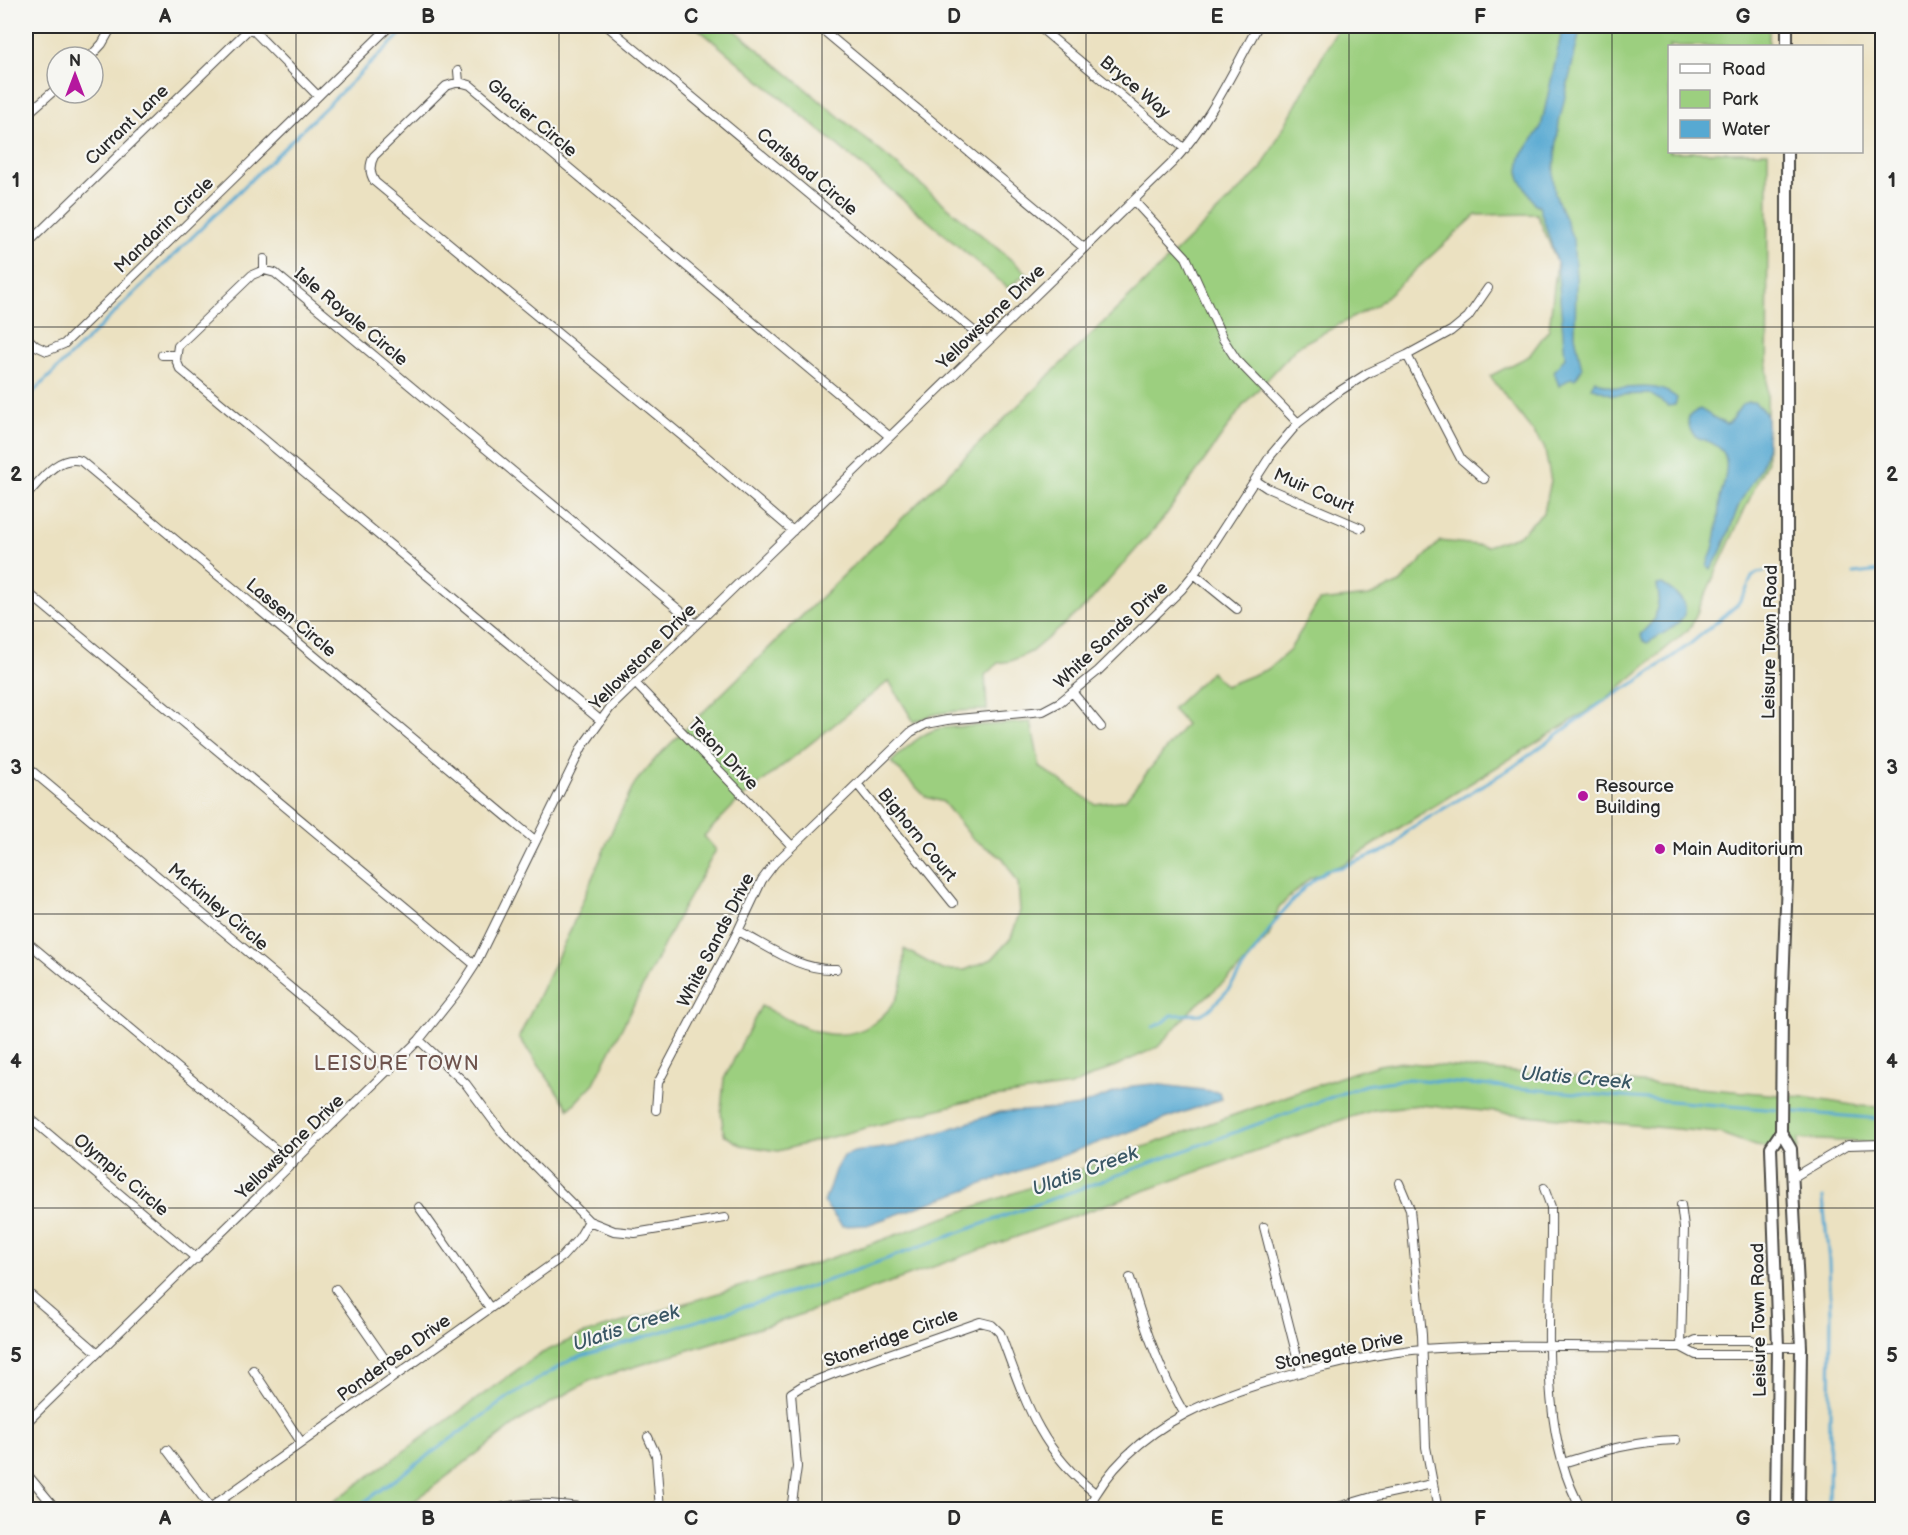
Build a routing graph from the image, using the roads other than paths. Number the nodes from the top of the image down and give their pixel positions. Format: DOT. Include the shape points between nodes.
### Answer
graph roads {
  1 [pos="109,26"];
  2 [pos="250,26"];
  3 [pos="390,26"];
  4 [pos="607,26"];
  5 [pos="818,26"];
  6 [pos="1038,26"];
  7 [pos="1258,26"];
  8 [pos="1787,26"];
  9 [pos="100,45"];
  10 [pos="1787,45"];
  11 [pos="458,72"];
  12 [pos="459,82"];
  13 [pos="318,96"];
  14 [pos="45,98"];
  15 [pos="26,115"];
  16 [pos="1185,149"];
  17 [pos="1787,153"];
  18 [pos="359,168"];
  19 [pos="370,168"];
  20 [pos="1134,201"];
  21 [pos="26,246"];
  22 [pos="1084,248"];
  23 [pos="264,259"];
  24 [pos="264,270"];
  25 [pos="1488,288"];
  26 [pos="26,337"];
  27 [pos="987,342"];
  28 [pos="162,355"];
  29 [pos="176,355"];
  30 [pos="1407,355"];
  31 [pos="1298,423"];
  32 [pos="889,436"];
  33 [pos="1484,479"];
  34 [pos="1255,480"];
  35 [pos="26,496"];
  36 [pos="1361,528"];
  37 [pos="793,531"];
  38 [pos="1194,574"];
  39 [pos="26,591"];
  40 [pos="1237,609"];
  41 [pos="696,624"];
  42 [pos="635,683"];
  43 [pos="1073,693"];
  44 [pos="600,720"];
  45 [pos="1101,727"];
  46 [pos="26,766"];
  47 [pos="858,784"];
  48 [pos="536,841"];
  49 [pos="791,845"];
  50 [pos="953,903"];
  51 [pos="738,931"];
  52 [pos="26,940"];
  53 [pos="475,965"];
  54 [pos="836,969"];
  55 [pos="419,1041"];
  56 [pos="390,1071"];
  57 [pos="656,1110"];
  58 [pos="26,1115"];
  59 [pos="1780,1132"];
  60 [pos="1882,1144"];
  61 [pos="293,1164"];
  62 [pos="1792,1178"];
  63 [pos="1399,1183"];
  64 [pos="1544,1188"];
  65 [pos="1681,1206"];
  66 [pos="419,1208"];
  67 [pos="725,1218"];
  68 [pos="589,1221"];
  69 [pos="1264,1227"];
  70 [pos="197,1258"];
  71 [pos="1130,1278"];
  72 [pos="336,1289"];
  73 [pos="26,1291"];
  74 [pos="490,1308"];
  75 [pos="1550,1347"];
  76 [pos="1682,1347"];
  77 [pos="1764,1347"];
  78 [pos="1778,1347"];
  79 [pos="1802,1347"];
  80 [pos="1422,1349"];
  81 [pos="98,1353"];
  82 [pos="253,1370"];
  83 [pos="1301,1372"];
  84 [pos="396,1375"];
  85 [pos="1184,1413"];
  86 [pos="26,1423"];
  87 [pos="648,1437"];
  88 [pos="1676,1440"];
  89 [pos="301,1443"];
  90 [pos="167,1450"];
  91 [pos="1563,1463"];
  92 [pos="26,1473"];
  93 [pos="1432,1484"];
  94 [pos="1095,1493"];
  95 [pos="208,1508"];
  96 [pos="57,1509"];
  97 [pos="494,1509"];
  98 [pos="607,1509"];
  99 [pos="660,1509"];
  100 [pos="791,1509"];
  101 [pos="1087,1509"];
  102 [pos="1328,1509"];
  103 [pos="1438,1509"];
  104 [pos="1582,1509"];
  105 [pos="1776,1509"];
  106 [pos="1799,1509"];
  1 -- 9 [label="street"];
  2 -- 13 [label="street"];
  2 -- 21 [label="street, Currant Lane"];
  3 -- 13 [label="street, Mandarin Circle"];
  4 -- 27 [label="street, Carlsbad Circle"];
  5 -- 22 [label="street"];
  6 -- 16 [label="street, Bryce Way"];
  7 -- 16 [label="street, Yellowstone Drive" via="1209,116"];
  8 -- 10 [label="main road"];
  11 -- 12 [label="street"];
  12 -- 19 [label="street, Glacier Circle" via="446,86 374,156"];
  12 -- 32 [label="street, Glacier Circle" via="470,85"];
  13 -- 26 [label="street, Mandarin Circle" via="64,344 47,351"];
  14 -- 15 [label="street"];
  16 -- 20 [label="street, Yellowstone Drive"];
  17 -- 59 [label="main road, Leisure Town Road" via="1787,879"];
  18 -- 19 [label="street"];
  19 -- 37 [label="street" via="378,185"];
  20 -- 22 [label="street, Yellowstone Drive"];
  20 -- 31 [label="street" via="1186,256 1236,359"];
  22 -- 27 [label="street, Yellowstone Drive"];
  23 -- 24 [label="street"];
  24 -- 29 [label="street" via="252,275 178,346"];
  24 -- 41 [label="street, Isle Royale Circle" via="275,273"];
  25 -- 30 [label="street, White Sands Drive" via="1468,317"];
  27 -- 32 [label="street, Yellowstone Drive"];
  28 -- 29 [label="street"];
  29 -- 44 [label="street" via="177,365 187,376"];
  30 -- 31 [label="street, White Sands Drive" via="1335,393"];
  30 -- 33 [label="street" via="1461,459"];
  31 -- 34 [label="street, White Sands Drive"];
  32 -- 37 [label="street, Yellowstone Drive"];
  34 -- 36 [label="street, Muir Court"];
  34 -- 38 [label="street, White Sands Drive"];
  35 -- 48 [label="street, Lassen Circle" via="70,455 82,462"];
  37 -- 41 [label="street, Yellowstone Drive"];
  38 -- 40 [label="street"];
  38 -- 43 [label="street, White Sands Drive" via="1144,628"];
  39 -- 53 [label="street"];
  41 -- 42 [label="street, Yellowstone Drive"];
  42 -- 44 [label="street, Yellowstone Drive"];
  42 -- 49 [label="street, Teton Drive"];
  43 -- 45 [label="street"];
  43 -- 47 [label="street, White Sands Drive" via="1043,711 926,724 911,732"];
  44 -- 48 [label="street, Yellowstone Drive" via="582,747"];
  46 -- 56 [label="street, McKinley Circle"];
  47 -- 49 [label="street, White Sands Drive"];
  47 -- 50 [label="street, Bighorn Court"];
  48 -- 53 [label="street, Yellowstone Drive"];
  49 -- 51 [label="street, White Sands Drive" via="762,880"];
  51 -- 54 [label="street" via="805,966"];
  51 -- 57 [label="street, White Sands Drive" via="658,1083"];
  52 -- 61 [label="street"];
  53 -- 55 [label="street, Yellowstone Drive"];
  55 -- 56 [label="street, Yellowstone Drive"];
  55 -- 68 [label="street" via="466,1084 504,1134"];
  56 -- 61 [label="street, Yellowstone Drive"];
  58 -- 70 [label="street, Olympic Circle"];
  59 -- 62 [label="main road, Leisure Town Road" via="1791,1149"];
  59 -- 78 [label="main road, Leisure Town Road" via="1771,1147"];
  60 -- 62 [label="street" via="1848,1145"];
  61 -- 70 [label="street, Yellowstone Drive"];
  62 -- 79 [label="main road, Leisure Town Road"];
  63 -- 80 [label="street" via="1410,1209"];
  64 -- 75 [label="street" via="1551,1208"];
  65 -- 76 [label="street"];
  66 -- 74 [label="street"];
  67 -- 68 [label="street" via="636,1233 614,1231"];
  68 -- 74 [label="street, Ponderosa Drive" via="562,1257"];
  69 -- 83 [label="street"];
  70 -- 81 [label="street, Yellowstone Drive"];
  71 -- 85 [label="street" via="1140,1314"];
  72 -- 84 [label="street"];
  73 -- 81 [label="street"];
  74 -- 84 [label="street, Ponderosa Drive"];
  75 -- 76 [label="street, Stonegate Drive"];
  75 -- 80 [label="street, Stonegate Drive"];
  75 -- 91 [label="street" via="1553,1422"];
  76 -- 77 [label="street, Stonegate Drive" via="1696,1340 1752,1340"];
  76 -- 77 [label="street, Stonegate Drive" via="1696,1355 1754,1355"];
  77 -- 78 [label="street, Stonegate Drive"];
  78 -- 79 [label="street, Stonegate Drive"];
  78 -- 105 [label="main road, Leisure Town Road"];
  79 -- 106 [label="main road, Leisure Town Road"];
  80 -- 83 [label="street, Stonegate Drive"];
  80 -- 93 [label="street" via="1426,1447"];
  81 -- 86 [label="street, Yellowstone Drive"];
  82 -- 89 [label="street"];
  83 -- 85 [label="street, Stonegate Drive" via="1230,1393"];
  84 -- 89 [label="street, Ponderosa Drive"];
  85 -- 94 [label="street, Stonegate Drive" via="1152,1433"];
  87 -- 99 [label="street" via="656,1455"];
  88 -- 91 [label="street" via="1624,1445"];
  89 -- 95 [label="street, Ponderosa Drive"];
  90 -- 95 [label="street"];
  91 -- 104 [label="street"];
  92 -- 96 [label="street"];
  93 -- 102 [label="street"];
  93 -- 103 [label="street"];
  94 -- 100 [label="street, Stoneridge Circle" via="1050,1447 1033,1416 1000,1333 990,1323 980,1322 835,1373 792,1393 797,1467"];
  94 -- 101 [label="street, Stonegate Drive"];
  97 -- 98 [label="street" via="540,1503"];
}
